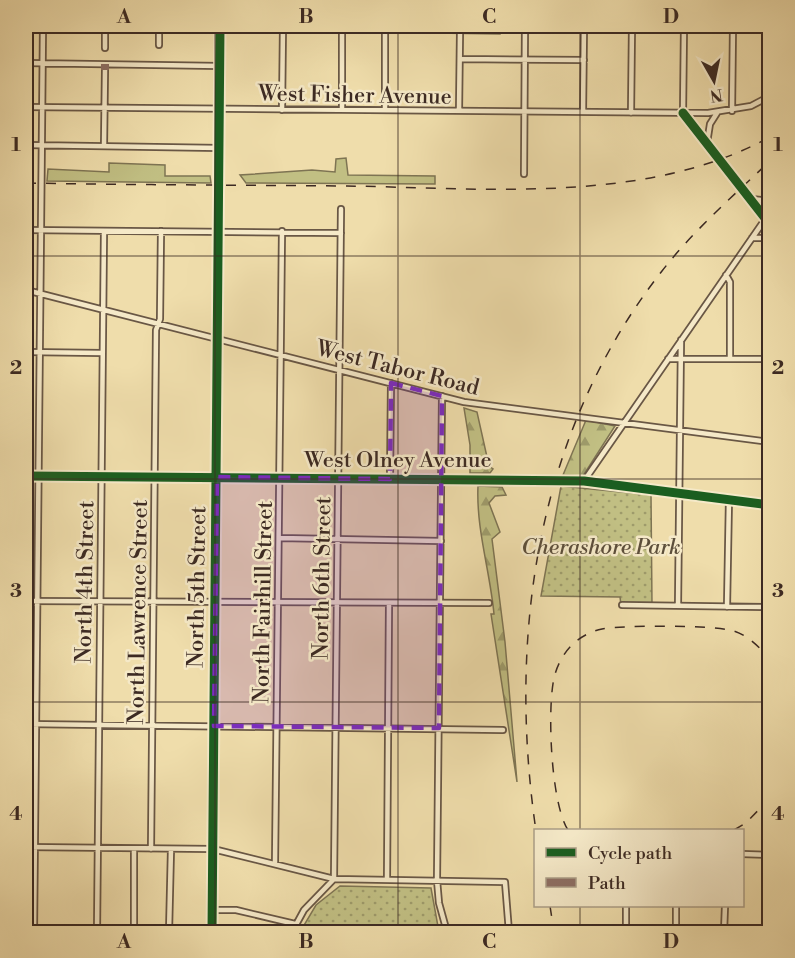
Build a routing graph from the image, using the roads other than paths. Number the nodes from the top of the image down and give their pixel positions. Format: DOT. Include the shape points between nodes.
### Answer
graph roads {
  1 [pos="43,26"];
  2 [pos="105,26"];
  3 [pos="159,26"];
  4 [pos="220,26"];
  5 [pos="283,26"];
  6 [pos="342,26"];
  7 [pos="386,26"];
  8 [pos="525,26"];
  9 [pos="584,26"];
  10 [pos="632,26"];
  11 [pos="684,26"];
  12 [pos="733,26"];
  13 [pos="460,33"];
  14 [pos="159,45"];
  15 [pos="105,48"];
  16 [pos="461,59"];
  17 [pos="525,59"];
  18 [pos="584,60"];
  19 [pos="26,63"];
  20 [pos="42,64"];
  21 [pos="219,66"];
  22 [pos="105,70"];
  23 [pos="770,96"];
  24 [pos="26,107"];
  25 [pos="42,107"];
  26 [pos="104,108"];
  27 [pos="220,109"];
  28 [pos="282,110"];
  29 [pos="342,110"];
  30 [pos="385,110"];
  31 [pos="459,111"];
  32 [pos="732,111"];
  33 [pos="525,112"];
  34 [pos="583,112"];
  35 [pos="631,112"];
  36 [pos="683,113"];
  37 [pos="717,113"];
  38 [pos="707,143"];
  39 [pos="26,145"];
  40 [pos="42,146"];
  41 [pos="104,146"];
  42 [pos="220,148"];
  43 [pos="524,174"];
  44 [pos="750,199"];
  45 [pos="770,201"];
  46 [pos="341,209"];
  47 [pos="770,212"];
  48 [pos="765,218"];
  49 [pos="770,224"];
  50 [pos="26,230"];
  51 [pos="41,230"];
  52 [pos="104,231"];
  53 [pos="161,231"];
  54 [pos="219,231"];
  55 [pos="282,231"];
  56 [pos="341,233"];
  57 [pos="752,238"];
  58 [pos="770,238"];
  59 [pos="726,275"];
  60 [pos="26,290"];
  61 [pos="40,294"];
  62 [pos="103,310"];
  63 [pos="159,324"];
  64 [pos="218,340"];
  65 [pos="681,340"];
  66 [pos="26,352"];
  67 [pos="39,352"];
  68 [pos="102,353"];
  69 [pos="280,355"];
  70 [pos="668,359"];
  71 [pos="681,359"];
  72 [pos="730,359"];
  73 [pos="770,359"];
  74 [pos="340,369"];
  75 [pos="391,384"];
  76 [pos="442,396"];
  77 [pos="623,423"];
  78 [pos="681,431"];
  79 [pos="770,442"];
  80 [pos="101,475"];
  81 [pos="26,476"];
  82 [pos="39,476"];
  83 [pos="155,476"];
  84 [pos="217,477"];
  85 [pos="280,478"];
  86 [pos="339,478"];
  87 [pos="390,479"];
  88 [pos="441,479"];
  89 [pos="584,481"];
  90 [pos="680,493"];
  91 [pos="729,499"];
  92 [pos="770,505"];
  93 [pos="279,538"];
  94 [pos="338,539"];
  95 [pos="441,541"];
  96 [pos="26,600"];
  97 [pos="38,601"];
  98 [pos="100,601"];
  99 [pos="154,601"];
  100 [pos="215,602"];
  101 [pos="278,603"];
  102 [pos="337,603"];
  103 [pos="489,603"];
  104 [pos="389,604"];
  105 [pos="441,604"];
  106 [pos="622,605"];
  107 [pos="678,606"];
  108 [pos="727,606"];
  109 [pos="770,607"];
  110 [pos="26,724"];
  111 [pos="36,724"];
  112 [pos="99,725"];
  113 [pos="152,726"];
  114 [pos="214,726"];
  115 [pos="277,727"];
  116 [pos="335,728"];
  117 [pos="388,728"];
  118 [pos="439,728"];
  119 [pos="503,730"];
  120 [pos="35,786"];
  121 [pos="26,787"];
  122 [pos="26,848"];
  123 [pos="34,848"];
  124 [pos="97,848"];
  125 [pos="134,849"];
  126 [pos="151,849"];
  127 [pos="171,849"];
  128 [pos="213,849"];
  129 [pos="744,854"];
  130 [pos="770,855"];
  131 [pos="275,864"];
  132 [pos="334,879"];
  133 [pos="387,880"];
  134 [pos="436,880"];
  135 [pos="26,888"];
  136 [pos="34,888"];
  137 [pos="626,907"];
  138 [pos="676,907"];
  139 [pos="724,907"];
  140 [pos="212,910"];
  141 [pos="295,924"];
  142 [pos="26,927"];
  143 [pos="34,930"];
  144 [pos="97,933"];
  145 [pos="134,933"];
  146 [pos="170,933"];
  147 [pos="212,933"];
  148 [pos="292,933"];
  149 [pos="447,933"];
  150 [pos="509,933"];
  151 [pos="626,933"];
  152 [pos="675,933"];
  153 [pos="724,933"];
  1 -- 20 [label="street"];
  2 -- 15 [label="street"];
  3 -- 14 [label="street"];
  4 -- 21 [label="street, North 5th Street"];
  5 -- 28 [label="street"];
  6 -- 29 [label="street"];
  7 -- 30 [label="street"];
  8 -- 17 [label="street"];
  9 -- 18 [label="street"];
  10 -- 35 [label="street"];
  11 -- 36 [label="street"];
  12 -- 32 [label="street"];
  13 -- 16 [label="street"];
  16 -- 17 [label="street"];
  16 -- 31 [label="street"];
  17 -- 18 [label="street"];
  17 -- 33 [label="street"];
  18 -- 34 [label="street"];
  19 -- 20 [label="street"];
  20 -- 21 [label="street"];
  20 -- 25 [label="street"];
  21 -- 27 [label="street, North 5th Street"];
  22 -- 26 [label="street"];
  23 -- 32 [label="street, West Fisher Avenue"];
  24 -- 25 [label="street, West Fisher Avenue"];
  25 -- 26 [label="street, West Fisher Avenue"];
  25 -- 40 [label="street"];
  26 -- 27 [label="street, West Fisher Avenue"];
  26 -- 41 [label="street"];
  27 -- 28 [label="street, West Fisher Avenue"];
  27 -- 42 [label="street, North 5th Street"];
  28 -- 29 [label="street, West Fisher Avenue"];
  29 -- 30 [label="street, West Fisher Avenue"];
  30 -- 31 [label="street, West Fisher Avenue"];
  31 -- 33 [label="street, West Fisher Avenue"];
  32 -- 37 [label="street, West Fisher Avenue"];
  33 -- 34 [label="street, West Fisher Avenue"];
  33 -- 43 [label="street"];
  34 -- 35 [label="street, West Fisher Avenue"];
  35 -- 36 [label="street, West Fisher Avenue"];
  36 -- 37 [label="street, West Fisher Avenue"];
  36 -- 38 [label="street"];
  37 -- 38 [label="street" via="710,124"];
  38 -- 44 [label="street"];
  39 -- 40 [label="street"];
  40 -- 41 [label="street"];
  40 -- 51 [label="street"];
  41 -- 42 [label="street"];
  42 -- 54 [label="street, North 5th Street"];
  44 -- 45 [label="street"];
  44 -- 48 [label="street"];
  46 -- 56 [label="street, North 6th Street"];
  47 -- 48 [label="street"];
  48 -- 49 [label="street"];
  48 -- 57 [label="street"];
  50 -- 51 [label="street"];
  51 -- 52 [label="street"];
  51 -- 61 [label="street"];
  52 -- 53 [label="street"];
  52 -- 62 [label="street, North 4th Street"];
  53 -- 54 [label="street"];
  53 -- 63 [label="street, North Lawrence Street"];
  54 -- 55 [label="street"];
  54 -- 64 [label="street, North 5th Street"];
  55 -- 56 [label="street"];
  55 -- 69 [label="street, North Fairhill Street"];
  56 -- 74 [label="street, North 6th Street"];
  57 -- 58 [label="street"];
  57 -- 59 [label="street"];
  59 -- 65 [label="street"];
  59 -- 72 [label="street" via="730,282"];
  60 -- 61 [label="street, West Tabor Road"];
  61 -- 62 [label="street, West Tabor Road"];
  61 -- 67 [label="street"];
  62 -- 63 [label="street, West Tabor Road"];
  62 -- 68 [label="street, North 4th Street"];
  63 -- 64 [label="street, West Tabor Road"];
  63 -- 83 [label="street, North Lawrence Street"];
  64 -- 69 [label="street, West Tabor Road"];
  64 -- 84 [label="street, North 5th Street"];
  65 -- 70 [label="street"];
  65 -- 71 [label="street"];
  66 -- 67 [label="street"];
  67 -- 68 [label="street"];
  67 -- 82 [label="street"];
  68 -- 80 [label="street, North 4th Street"];
  69 -- 74 [label="street, West Tabor Road"];
  69 -- 85 [label="street, North Fairhill Street"];
  70 -- 71 [label="street"];
  70 -- 77 [label="street"];
  71 -- 72 [label="street"];
  71 -- 78 [label="street"];
  72 -- 73 [label="street"];
  74 -- 75 [label="street, West Tabor Road"];
  74 -- 86 [label="street, North 6th Street"];
  75 -- 76 [label="street, West Tabor Road"];
  75 -- 87 [label="street"];
  76 -- 77 [label="street, West Tabor Road"];
  76 -- 88 [label="street"];
  77 -- 78 [label="street, West Tabor Road"];
  77 -- 89 [label="street"];
  78 -- 79 [label="street, West Tabor Road"];
  78 -- 90 [label="street"];
  80 -- 82 [label="street, West Olney Avenue"];
  80 -- 83 [label="street, West Olney Avenue"];
  80 -- 98 [label="street, North 4th Street"];
  81 -- 82 [label="street, West Olney Avenue"];
  82 -- 97 [label="street"];
  83 -- 84 [label="street, West Olney Avenue"];
  83 -- 99 [label="street, North Lawrence Street"];
  84 -- 85 [label="street, West Olney Avenue"];
  84 -- 100 [label="street, North 5th Street"];
  85 -- 86 [label="street, West Olney Avenue"];
  85 -- 93 [label="street, North Fairhill Street"];
  86 -- 87 [label="street, West Olney Avenue"];
  86 -- 94 [label="street, North 6th Street"];
  87 -- 88 [label="street, West Olney Avenue"];
  88 -- 89 [label="street, West Olney Avenue"];
  88 -- 95 [label="street"];
  89 -- 90 [label="street, West Olney Avenue"];
  90 -- 91 [label="street, West Olney Avenue"];
  90 -- 107 [label="street"];
  91 -- 92 [label="street, West Olney Avenue"];
  91 -- 108 [label="street"];
  93 -- 94 [label="street"];
  93 -- 101 [label="street, North Fairhill Street"];
  94 -- 95 [label="street"];
  94 -- 102 [label="street, North 6th Street"];
  95 -- 105 [label="street"];
  96 -- 97 [label="street"];
  97 -- 98 [label="street"];
  97 -- 111 [label="street"];
  98 -- 99 [label="street"];
  98 -- 112 [label="street, North 4th Street"];
  99 -- 100 [label="street"];
  99 -- 113 [label="street, North Lawrence Street"];
  100 -- 101 [label="street"];
  100 -- 114 [label="street, North 5th Street"];
  101 -- 102 [label="street"];
  101 -- 115 [label="street, North Fairhill Street"];
  102 -- 104 [label="street"];
  102 -- 116 [label="street, North 6th Street"];
  103 -- 105 [label="street"];
  104 -- 105 [label="street"];
  104 -- 117 [label="street"];
  105 -- 118 [label="street"];
  106 -- 107 [label="street"];
  107 -- 108 [label="street"];
  108 -- 109 [label="street"];
  110 -- 111 [label="street"];
  111 -- 112 [label="street"];
  111 -- 120 [label="street"];
  112 -- 113 [label="street"];
  112 -- 124 [label="street, North 4th Street"];
  113 -- 114 [label="street"];
  113 -- 126 [label="street, North Lawrence Street"];
  114 -- 115 [label="street"];
  114 -- 128 [label="street, North 5th Street"];
  115 -- 116 [label="street"];
  115 -- 131 [label="street, North Fairhill Street"];
  116 -- 117 [label="street"];
  116 -- 132 [label="street, North 6th Street"];
  117 -- 118 [label="street"];
  117 -- 133 [label="street"];
  118 -- 119 [label="street"];
  118 -- 134 [label="street"];
  120 -- 121 [label="street"];
  120 -- 123 [label="street"];
  122 -- 123 [label="street"];
  123 -- 124 [label="street"];
  123 -- 136 [label="street"];
  124 -- 125 [label="street"];
  124 -- 144 [label="street, North 4th Street"];
  125 -- 126 [label="street"];
  125 -- 145 [label="street"];
  126 -- 127 [label="street"];
  127 -- 128 [label="street"];
  127 -- 146 [label="street"];
  128 -- 131 [label="street"];
  128 -- 140 [label="street, North 5th Street"];
  129 -- 130 [label="street"];
  131 -- 132 [label="street"];
  132 -- 133 [label="street"];
  132 -- 141 [label="street" via="313,898"];
  133 -- 134 [label="street"];
  134 -- 149 [label="street"];
  134 -- 150 [label="street" via="505,882"];
  135 -- 136 [label="street"];
  136 -- 143 [label="street"];
  137 -- 151 [label="street"];
  138 -- 152 [label="street"];
  139 -- 153 [label="street"];
  140 -- 141 [label="street" via="236,910"];
  140 -- 147 [label="street, North 5th Street"];
  141 -- 148 [label="street"];
  142 -- 143 [label="street"];
}
